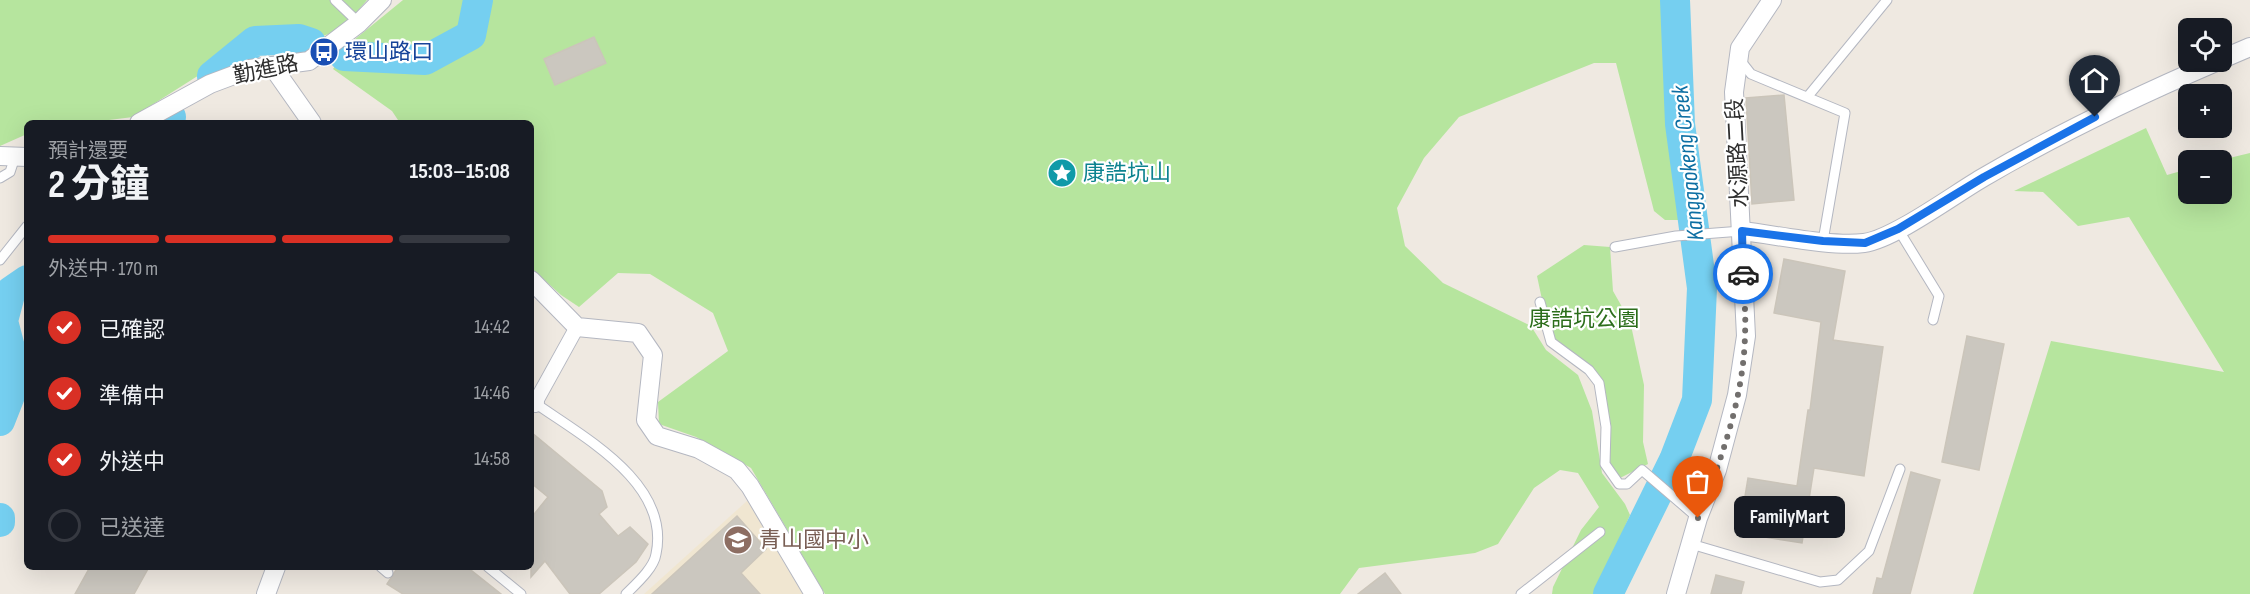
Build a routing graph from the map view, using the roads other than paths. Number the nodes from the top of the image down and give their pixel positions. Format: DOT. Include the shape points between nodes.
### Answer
graph roads {
  1 [pos="335,0"];
  2 [pos="382,0"];
  3 [pos="1772,0"];
  4 [pos="1887,0"];
  5 [pos="359,23"];
  6 [pos="2250,47"];
  7 [pos="2232,55"];
  8 [pos="1738,58"];
  9 [pos="272,66"];
  10 [pos="2194,72"];
  11 [pos="1809,95"];
  12 [pos="145,120"];
  13 [pos="310,120"];
  14 [pos="14,157"];
  15 [pos="0,178"];
  16 [pos="1898,229"];
  17 [pos="24,230"];
  18 [pos="1742,231"];
  19 [pos="1823,241"];
  20 [pos="1616,247"];
  21 [pos="0,260"];
  22 [pos="534,283"];
  23 [pos="1540,302"];
  24 [pos="1933,320"];
  25 [pos="577,327"];
  26 [pos="534,400"];
  27 [pos="534,403"];
  28 [pos="1900,470"];
  29 [pos="1698,518"];
  30 [pos="1600,532"];
  31 [pos="1691,544"];
  32 [pos="275,570"];
  33 [pos="492,570"];
  34 [pos="266,594"];
  35 [pos="521,594"];
  36 [pos="626,594"];
  37 [pos="814,594"];
  38 [pos="1521,594"];
  39 [pos="1676,594"];
  1 -- 5 [label="lane"];
  2 -- 5 [label="street, 勤進路"];
  3 -- 8 [label="street, 水源路二段" via="1740,48"];
  4 -- 11 [label="lane"];
  5 -- 9 [label="street, 勤進路" via="309,62"];
  6 -- 7 [label="street"];
  8 -- 11 [label="lane" via="1751,74"];
  8 -- 18 [label="street, 水源路二段" via="1734,92"];
  9 -- 12 [label="street, 勤進路" via="250,69 210,84"];
  9 -- 13 [label="street"];
  10 -- 16 [label="street" via="2077,125"];
  11 -- 19 [label="lane" via="1845,113"];
  14 -- 15 [label="lane" via="10,172"];
  16 -- 19 [label="street" via="1865,243"];
  16 -- 24 [label="lane" via="1939,296"];
  17 -- 21 [label="lane"];
  18 -- 19 [label="street"];
  18 -- 20 [label="lane" via="1676,236"];
  18 -- 29 [label="street, 水源路二段" via="1746,336 1737,396 1717,470"];
  22 -- 25 [label="street"];
  23 -- 29 [label="lane" via="1551,342 1589,370 1599,383 1606,428 1605,464 1619,484 1627,484 1642,470"];
  25 -- 26 [label="street"];
  25 -- 37 [label="street" via="638,333 653,355 646,420 657,436 699,449 737,470"];
  27 -- 36 [label="lane" via="620,464 645,495 657,521 656,556"];
  28 -- 31 [label="lane" via="1869,551 1838,580 1820,582"];
  29 -- 31 [label="street, 水源路二段"];
  30 -- 38 [label="lane"];
  31 -- 39 [label="street, 水源路二段"];
  32 -- 34 [label="street"];
  33 -- 35 [label="lane"];
}
